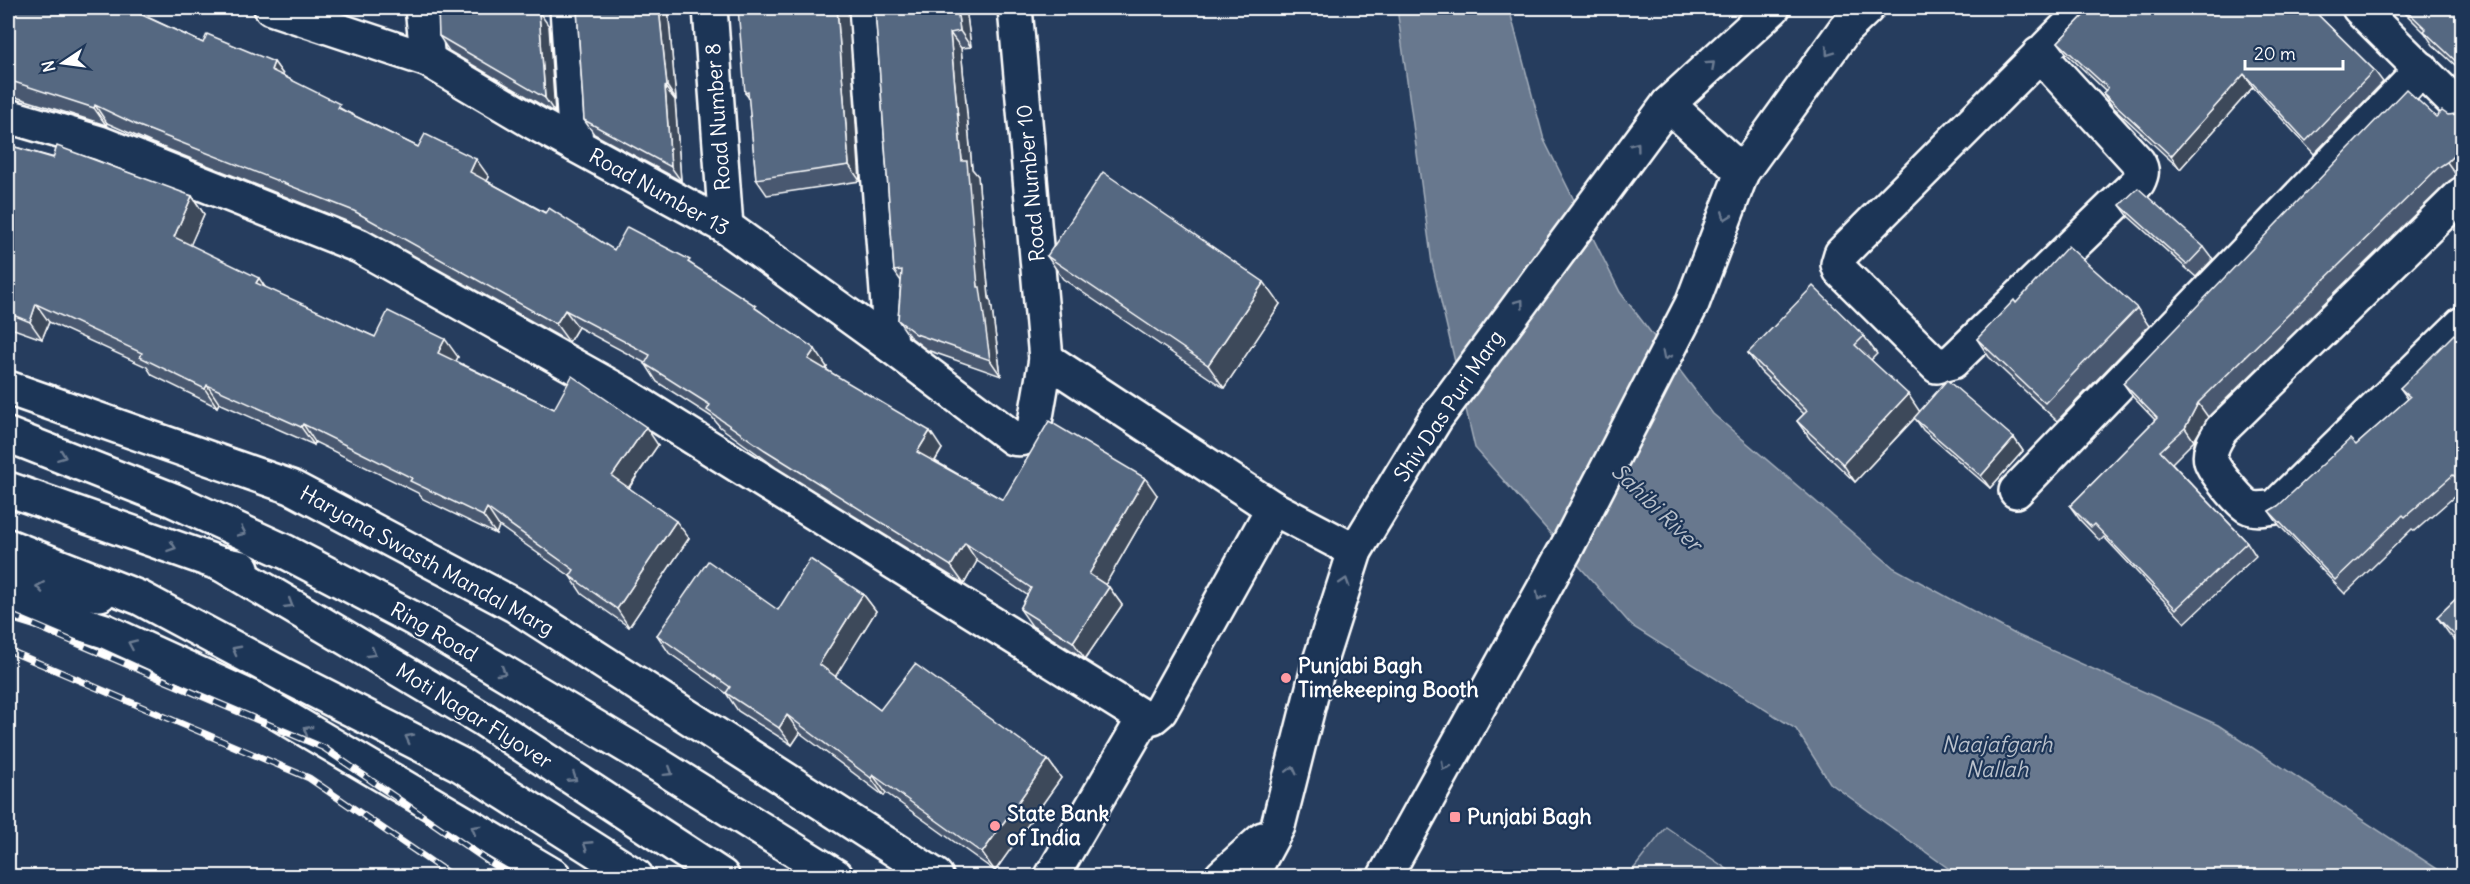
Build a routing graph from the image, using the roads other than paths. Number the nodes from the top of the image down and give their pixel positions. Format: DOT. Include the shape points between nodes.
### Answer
graph roads {
  1 [pos="272,8"];
  2 [pos="422,8"];
  3 [pos="567,8"];
  4 [pos="710,8"];
  5 [pos="866,8"];
  6 [pos="1015,8"];
  7 [pos="1773,8"];
  8 [pos="1867,8"];
  9 [pos="2086,8"];
  10 [pos="2359,8"];
  11 [pos="2039,54"];
  12 [pos="428,60"];
  13 [pos="2422,69"];
  14 [pos="2460,103"];
  15 [pos="1668,104"];
  16 [pos="8,116"];
  17 [pos="576,145"];
  18 [pos="1742,172"];
  19 [pos="2463,194"];
  20 [pos="726,227"];
  21 [pos="2463,324"];
  22 [pos="891,346"];
  23 [pos="1046,359"];
  24 [pos="8,388"];
  25 [pos="8,435"];
  26 [pos="1013,438"];
  27 [pos="8,489"];
  28 [pos="2016,491"];
  29 [pos="1273,508"];
  30 [pos="20,551"];
  31 [pos="1355,551"];
  32 [pos="221,564"];
  33 [pos="8,579"];
  34 [pos="140,598"];
  35 [pos="8,601"];
  36 [pos="416,620"];
  37 [pos="1144,718"];
  38 [pos="1278,826"];
  39 [pos="554,876"];
  40 [pos="636,876"];
  41 [pos="722,876"];
  42 [pos="836,876"];
  43 [pos="936,876"];
  44 [pos="1052,876"];
  45 [pos="1222,876"];
  46 [pos="1251,876"];
  47 [pos="1384,876"];
  1 -- 12 [label="street, Road Number 13"];
  2 -- 12 [label="street"];
  3 -- 17 [label="street"];
  4 -- 20 [label="street, Road Number 8"];
  5 -- 22 [label="street"];
  6 -- 23 [label="street, Road Number 10"];
  15 -- 7 [label="street, Shiv Das Puri Marg, one-way"];
  8 -- 18 [label="street, one-way" via="1845,29"];
  9 -- 11 [label="street"];
  10 -- 13 [label="street"];
  11 -- 11 [label="street" via="1839,260 1840,270 1937,366 1952,362 2141,175 2138,162"];
  12 -- 17 [label="street, Road Number 13"];
  13 -- 14 [label="street"];
  13 -- 28 [label="street"];
  15 -- 18 [label="street"];
  31 -- 15 [label="street, Shiv Das Puri Marg, one-way" via="1436,418"];
  16 -- 37 [label="street" via="100,143 359,246 622,393"];
  17 -- 20 [label="street, Road Number 13"];
  18 -- 47 [label="street, one-way" via="1692,304 1568,545"];
  19 -- 21 [label="street" via="2221,430 2211,447 2211,461 2248,506 2275,507"];
  20 -- 22 [label="street, Road Number 13"];
  22 -- 26 [label="street, Road Number 13"];
  23 -- 26 [label="street, Road Number 10" via="1033,434"];
  23 -- 29 [label="street"];
  24 -- 43 [label="street, Haryana Swasth Mandal Marg" via="291,487 352,519 516,606"];
  25 -- 36 [label="street, Ring Road, one-way" via="173,500 286,552"];
  27 -- 32 [label="street, one-way"];
  29 -- 31 [label="street"];
  29 -- 37 [label="street" via="1160,711"];
  30 -- 34 [label="street"];
  38 -- 31 [label="street, Shiv Das Puri Marg, one-way" via="1319,664"];
  32 -- 36 [label="street" via="307,581"];
  32 -- 41 [label="street, Moti Nagar Flyover, one-way" via="483,719"];
  34 -- 33 [label="street, one-way" via="38,587"];
  40 -- 34 [label="street, one-way" via="461,765"];
  39 -- 35 [label="street, one-way" via="256,700 105,632"];
  36 -- 42 [label="street, Ring Road, one-way"];
  37 -- 44 [label="street"];
  38 -- 45 [label="street"];
  38 -- 46 [label="street, Shiv Das Puri Marg"];
}
